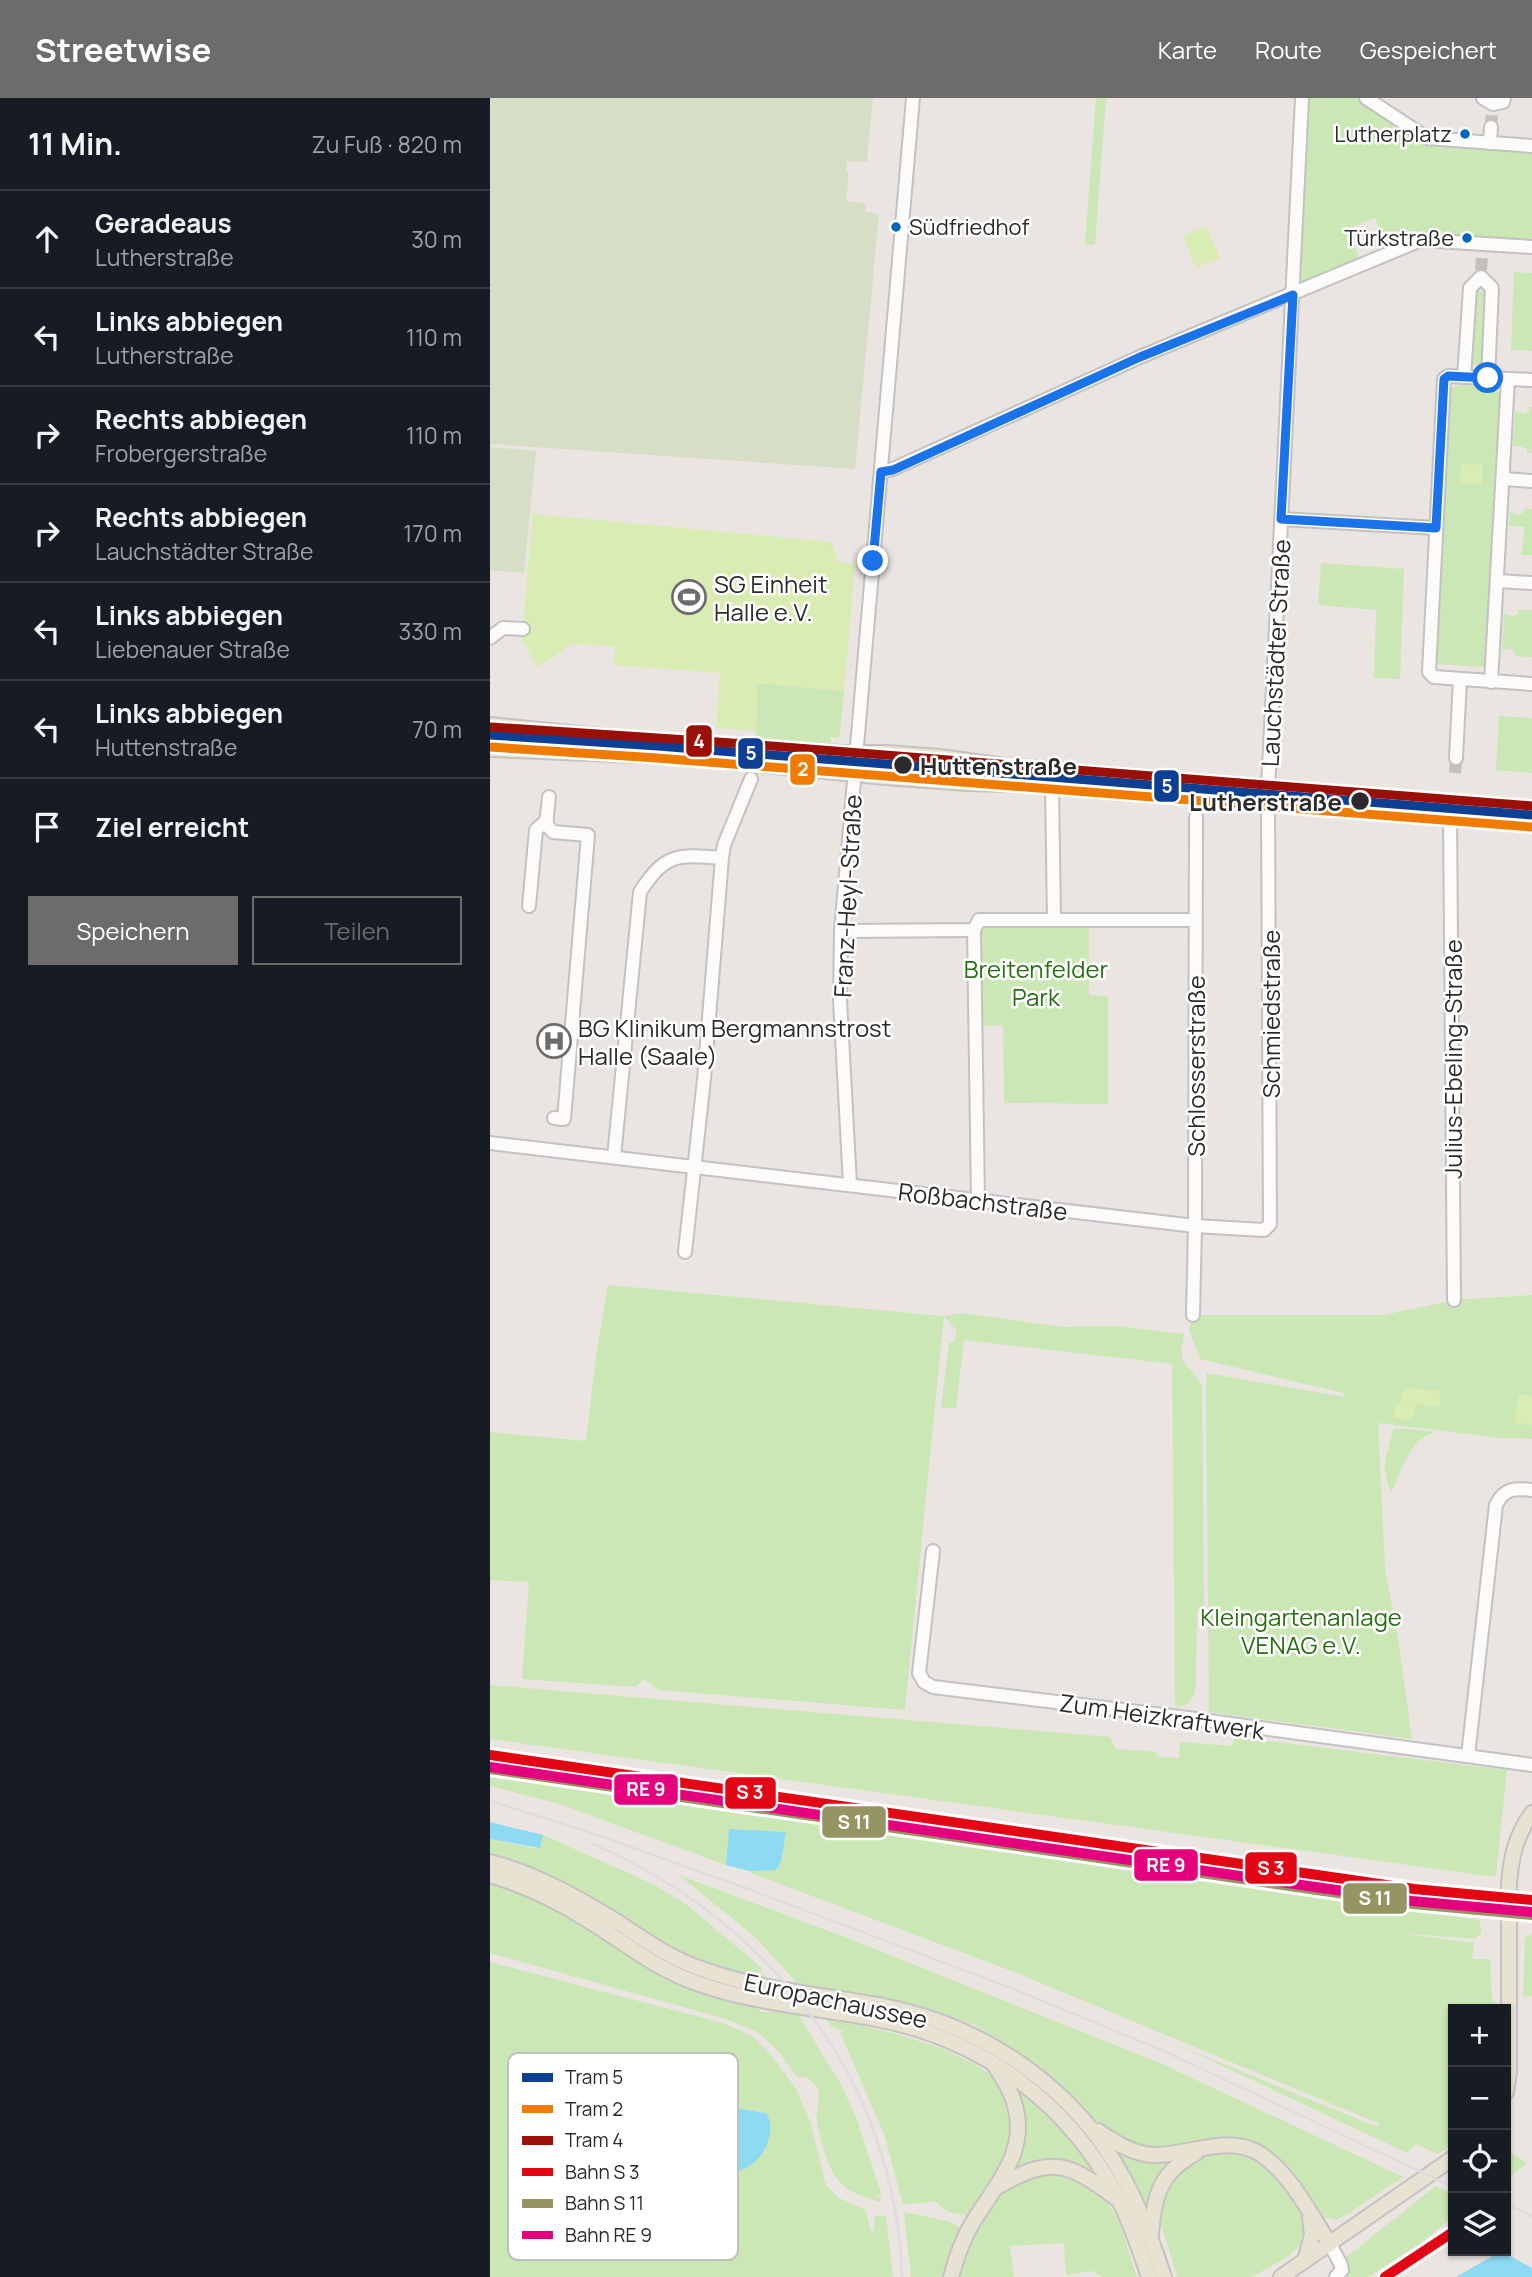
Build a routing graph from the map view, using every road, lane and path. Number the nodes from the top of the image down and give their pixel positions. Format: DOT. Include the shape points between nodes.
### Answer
graph roads {
  1 [pos="913,98"];
  2 [pos="1302,98"];
  3 [pos="1366,98"];
  4 [pos="1491,127"];
  5 [pos="1490,143"];
  6 [pos="1532,146"];
  7 [pos="1532,247"];
  8 [pos="1293,295"];
  9 [pos="1464,377"];
  10 [pos="1488,378"];
  11 [pos="1508,379"];
  12 [pos="1532,380"];
  13 [pos="881,472"];
  14 [pos="1504,479"];
  15 [pos="1532,481"];
  16 [pos="1281,519"];
  17 [pos="1436,528"];
  18 [pos="1498,581"];
  19 [pos="1532,583"];
  20 [pos="523,629"];
  21 [pos="490,638"];
  22 [pos="1460,679"];
  23 [pos="1491,682"];
  24 [pos="1532,684"];
  25 [pos="490,725"];
  26 [pos="490,749"];
  27 [pos="856,753"];
  28 [pos="1456,758"];
  29 [pos="854,775"];
  30 [pos="751,779"];
  31 [pos="1052,787"];
  32 [pos="1268,788"];
  33 [pos="549,797"];
  34 [pos="1268,804"];
  35 [pos="1532,809"];
  36 [pos="1196,817"];
  37 [pos="1450,818"];
  38 [pos="547,820"];
  39 [pos="1532,825"];
  40 [pos="722,858"];
  41 [pos="529,906"];
  42 [pos="1054,919"];
  43 [pos="1195,920"];
  44 [pos="974,930"];
  45 [pos="841,931"];
  46 [pos="554,1118"];
  47 [pos="490,1143"];
  48 [pos="490,1148"];
  49 [pos="614,1157"];
  50 [pos="693,1166"];
  51 [pos="850,1184"];
  52 [pos="978,1200"];
  53 [pos="1270,1224"];
  54 [pos="1195,1226"];
  55 [pos="685,1252"];
  56 [pos="1454,1300"];
  57 [pos="1193,1315"];
  58 [pos="1532,1490"];
  59 [pos="933,1551"];
  60 [pos="1468,1756"];
  61 [pos="1532,1765"];
  62 [pos="1532,1812"];
  63 [pos="490,1862"];
  64 [pos="490,1875"];
  65 [pos="993,2062"];
  66 [pos="1509,2067"];
  67 [pos="1085,2122"];
  68 [pos="1207,2148"];
  69 [pos="1448,2161"];
  70 [pos="998,2186"];
  71 [pos="1120,2201"];
  72 [pos="1309,2213"];
  73 [pos="1151,2239"];
  74 [pos="1330,2244"];
  75 [pos="1305,2261"];
  76 [pos="951,2277"];
  77 [pos="1149,2277"];
  78 [pos="1164,2277"];
  79 [pos="1281,2277"];
  80 [pos="1336,2277"];
  1 -- 13 [label="street"];
  2 -- 8 [label="street, Lauchstädter Straße"];
  3 -- 5 [label="street" via="1427,138"];
  4 -- 5 [label="street"];
  5 -- 6 [label="street"];
  7 -- 8 [label="street" via="1483,250 1421,240"];
  8 -- 13 [label="street"];
  8 -- 16 [label="street, Lauchstädter Straße"];
  9 -- 10 [label="street"];
  9 -- 10 [label="street" via="1470,288 1481,273 1492,288"];
  9 -- 17 [label="street" via="1444,379"];
  10 -- 11 [label="street"];
  11 -- 12 [label="street"];
  11 -- 14 [label="street"];
  13 -- 27 [label="street"];
  14 -- 15 [label="street"];
  14 -- 18 [label="street"];
  16 -- 17 [label="street"];
  16 -- 32 [label="street, Lauchstädter Straße"];
  17 -- 22 [label="street" via="1429,671 1434,677"];
  18 -- 19 [label="street"];
  18 -- 23 [label="street"];
  20 -- 21 [label="street" via="503,628"];
  22 -- 23 [label="street"];
  22 -- 28 [label="street"];
  23 -- 24 [label="street"];
  25 -- 27 [label="main road"];
  26 -- 29 [label="main road" via="685,757"];
  27 -- 29 [label="street"];
  27 -- 32 [label="main road"];
  29 -- 31 [label="main road"];
  29 -- 45 [label="street, Franz-Heyl-Straße"];
  30 -- 40 [label="street"];
  31 -- 34 [label="main road"];
  31 -- 42 [label="street"];
  32 -- 34 [label="main road"];
  32 -- 35 [label="main road"];
  33 -- 38 [label="street"];
  34 -- 37 [label="main road"];
  34 -- 53 [label="street, Schmiedstraße"];
  36 -- 43 [label="street, Schlosserstraße"];
  37 -- 39 [label="main road"];
  37 -- 56 [label="street, Julius-Ebeling-Straße"];
  38 -- 41 [label="street" via="536,830"];
  38 -- 46 [label="street" via="553,832 588,835 564,1119"];
  40 -- 49 [label="street" via="674,858 654,870 640,892"];
  40 -- 50 [label="street"];
  42 -- 43 [label="street"];
  42 -- 44 [label="street" via="979,920"];
  43 -- 54 [label="street, Schlosserstraße"];
  44 -- 45 [label="street"];
  44 -- 52 [label="street"];
  45 -- 51 [label="street, Franz-Heyl-Straße"];
  47 -- 48 [label="street"];
  47 -- 49 [label="street, Roßbachstraße"];
  49 -- 50 [label="street, Roßbachstraße"];
  50 -- 51 [label="street, Roßbachstraße"];
  50 -- 55 [label="street"];
  51 -- 52 [label="street, Roßbachstraße"];
  52 -- 54 [label="street, Roßbachstraße"];
  53 -- 54 [label="street, Roßbachstraße" via="1264,1230"];
  54 -- 57 [label="street, Schlosserstraße"];
  58 -- 60 [label="street" via="1510,1490 1496,1505"];
  59 -- 60 [label="street, Zum Heizkraftwerk" via="919,1673 933,1687"];
  60 -- 61 [label="street, Zum Heizkraftwerk"];
  62 -- 66 [label="main road" via="1511,1859"];
  63 -- 67 [label="main road, Europachaussee" via="576,1897 656,1947 707,1972 890,2007 966,2032 1037,2076"];
  64 -- 65 [label="main road, Europachaussee" via="566,1906 686,1979 730,1993 908,2026"];
  65 -- 70 [label="main road" via="1013,2099 1018,2123 1014,2150"];
  65 -- 71 [label="main road, Europachaussee" via="1034,2092 1077,2135"];
  67 -- 68 [label="main road" via="1127,2149 1142,2153"];
  67 -- 73 [label="main road, Europachaussee" via="1124,2178"];
  68 -- 72 [label="main road" via="1237,2146 1260,2154 1280,2171"];
  68 -- 73 [label="main road" via="1182,2161 1164,2180 1156,2197"];
  69 -- 74 [label="main road"];
  70 -- 71 [label="main road" via="1025,2171 1063,2167 1085,2175"];
  70 -- 76 [label="main road" via="965,2237"];
  71 -- 77 [label="main road, Europachaussee"];
  72 -- 74 [label="main road"];
  72 -- 75 [label="main road" via="1312,2235"];
  73 -- 78 [label="main road, Europachaussee"];
  74 -- 75 [label="main road"];
  74 -- 80 [label="street" via="1342,2270"];
  75 -- 79 [label="main road"];
}
